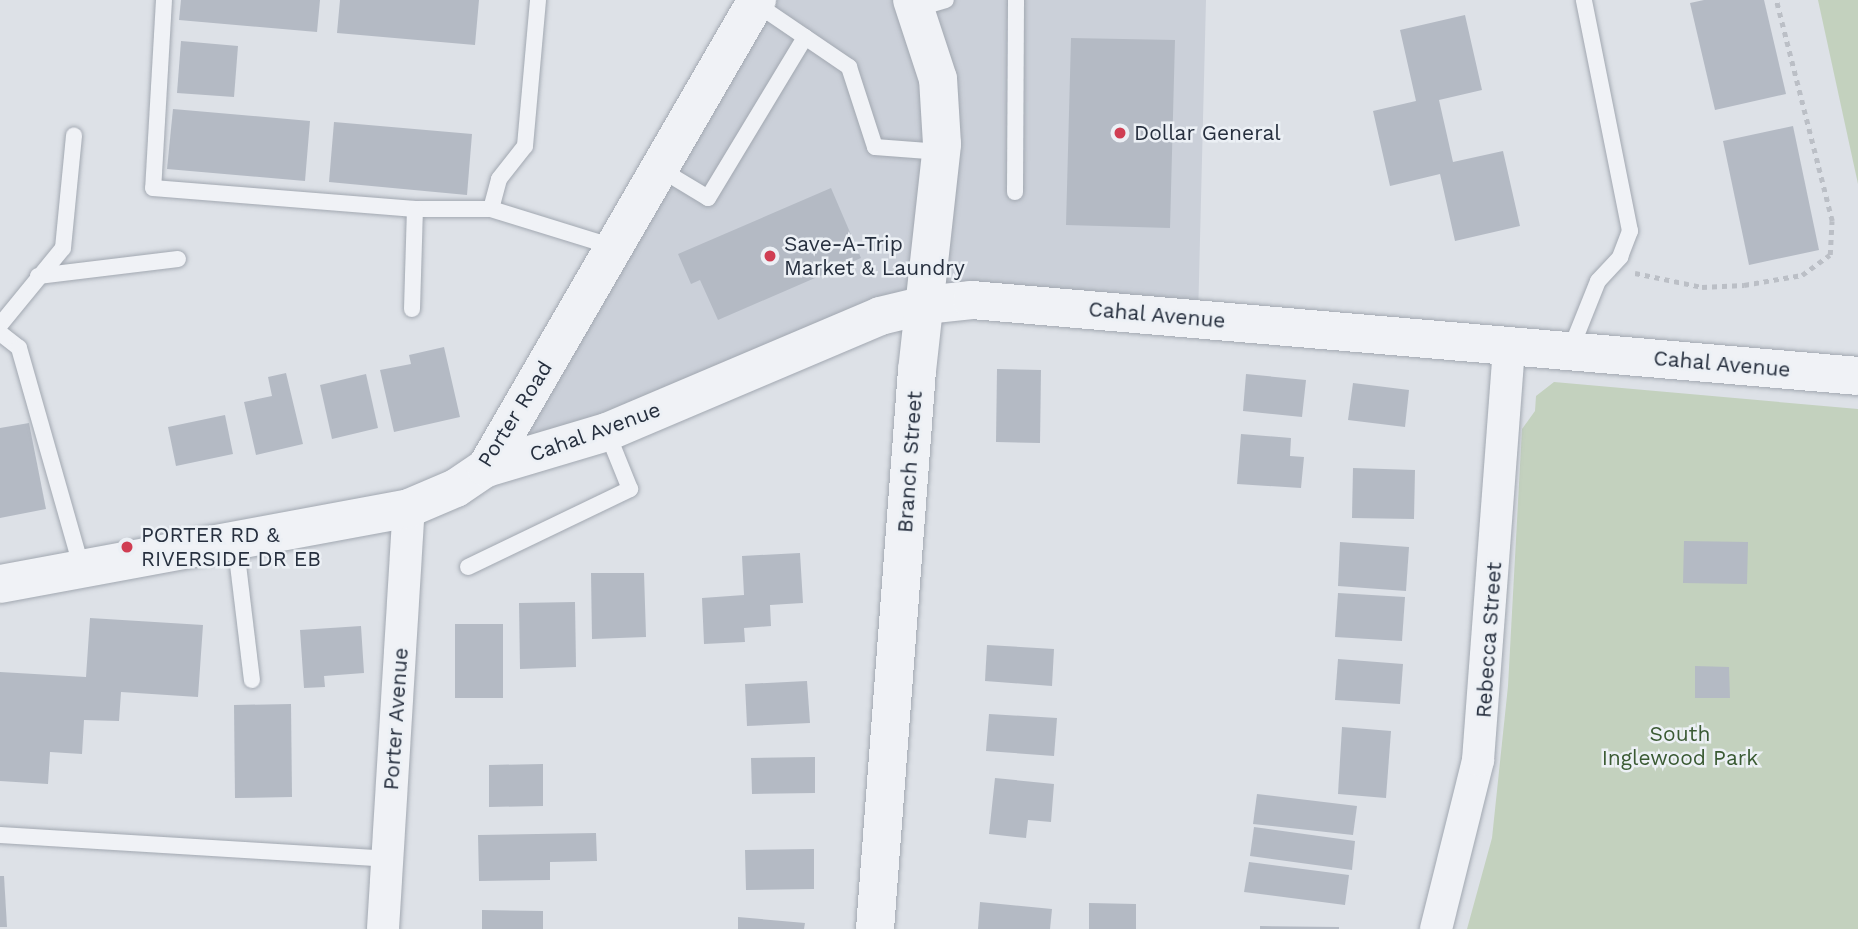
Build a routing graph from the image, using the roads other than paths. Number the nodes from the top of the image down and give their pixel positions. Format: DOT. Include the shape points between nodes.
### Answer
graph roads {
  1 [pos="164,0"];
  2 [pos="538,0"];
  3 [pos="1016,0"];
  4 [pos="1584,0"];
  5 [pos="756,2"];
  6 [pos="924,3"];
  7 [pos="806,37"];
  8 [pos="74,136"];
  9 [pos="941,152"];
  10 [pos="660,169"];
  11 [pos="1015,192"];
  12 [pos="415,209"];
  13 [pos="491,209"];
  14 [pos="616,248"];
  15 [pos="178,259"];
  16 [pos="38,276"];
  17 [pos="925,304"];
  18 [pos="412,309"];
  19 [pos="0,325"];
  20 [pos="0,333"];
  21 [pos="1509,345"];
  22 [pos="1570,351"];
  23 [pos="1858,376"];
  24 [pos="607,432"];
  25 [pos="486,468"];
  26 [pos="409,508"];
  27 [pos="235,540"];
  28 [pos="468,567"];
  29 [pos="82,569"];
  30 [pos="0,584"];
  31 [pos="252,680"];
  32 [pos="0,835"];
  33 [pos="387,859"];
  34 [pos="383,929"];
  35 [pos="875,929"];
  36 [pos="1436,929"];
  1 -- 12 [label="lane" via="153,188"];
  2 -- 13 [label="lane" via="525,146 499,179"];
  3 -- 11 [label="lane"];
  4 -- 22 [label="lane" via="1630,232 1598,281"];
  5 -- 7 [label="lane"];
  5 -- 10 [label="street, Porter Road"];
  6 -- 9 [label="street, Branch Street" via="938,79"];
  7 -- 9 [label="lane" via="849,67 875,147"];
  7 -- 10 [label="lane" via="708,198"];
  8 -- 16 [label="lane" via="62,248"];
  9 -- 17 [label="street, Branch Street"];
  10 -- 14 [label="street, Porter Road"];
  12 -- 13 [label="lane"];
  12 -- 18 [label="lane"];
  13 -- 14 [label="lane"];
  14 -- 25 [label="street, Porter Road"];
  15 -- 16 [label="lane"];
  16 -- 19 [label="lane"];
  17 -- 21 [label="street, Cahal Avenue" via="972,300"];
  17 -- 24 [label="street, Cahal Avenue" via="880,316"];
  17 -- 35 [label="street, Branch Street"];
  20 -- 29 [label="lane" via="14,341 22,359"];
  21 -- 22 [label="street, Cahal Avenue"];
  21 -- 36 [label="street, Rebecca Street" via="1478,760"];
  22 -- 23 [label="street, Cahal Avenue"];
  24 -- 25 [label="street, Cahal Avenue"];
  24 -- 28 [label="lane" via="630,489"];
  25 -- 26 [label="street, Porter Road" via="456,488"];
  26 -- 27 [label="street, Porter Road"];
  26 -- 33 [label="street, Porter Avenue"];
  27 -- 29 [label="street, Porter Road"];
  27 -- 31 [label="lane"];
  29 -- 30 [label="street, Porter Road"];
  32 -- 33 [label="lane"];
  33 -- 34 [label="street, Porter Avenue"];
}
